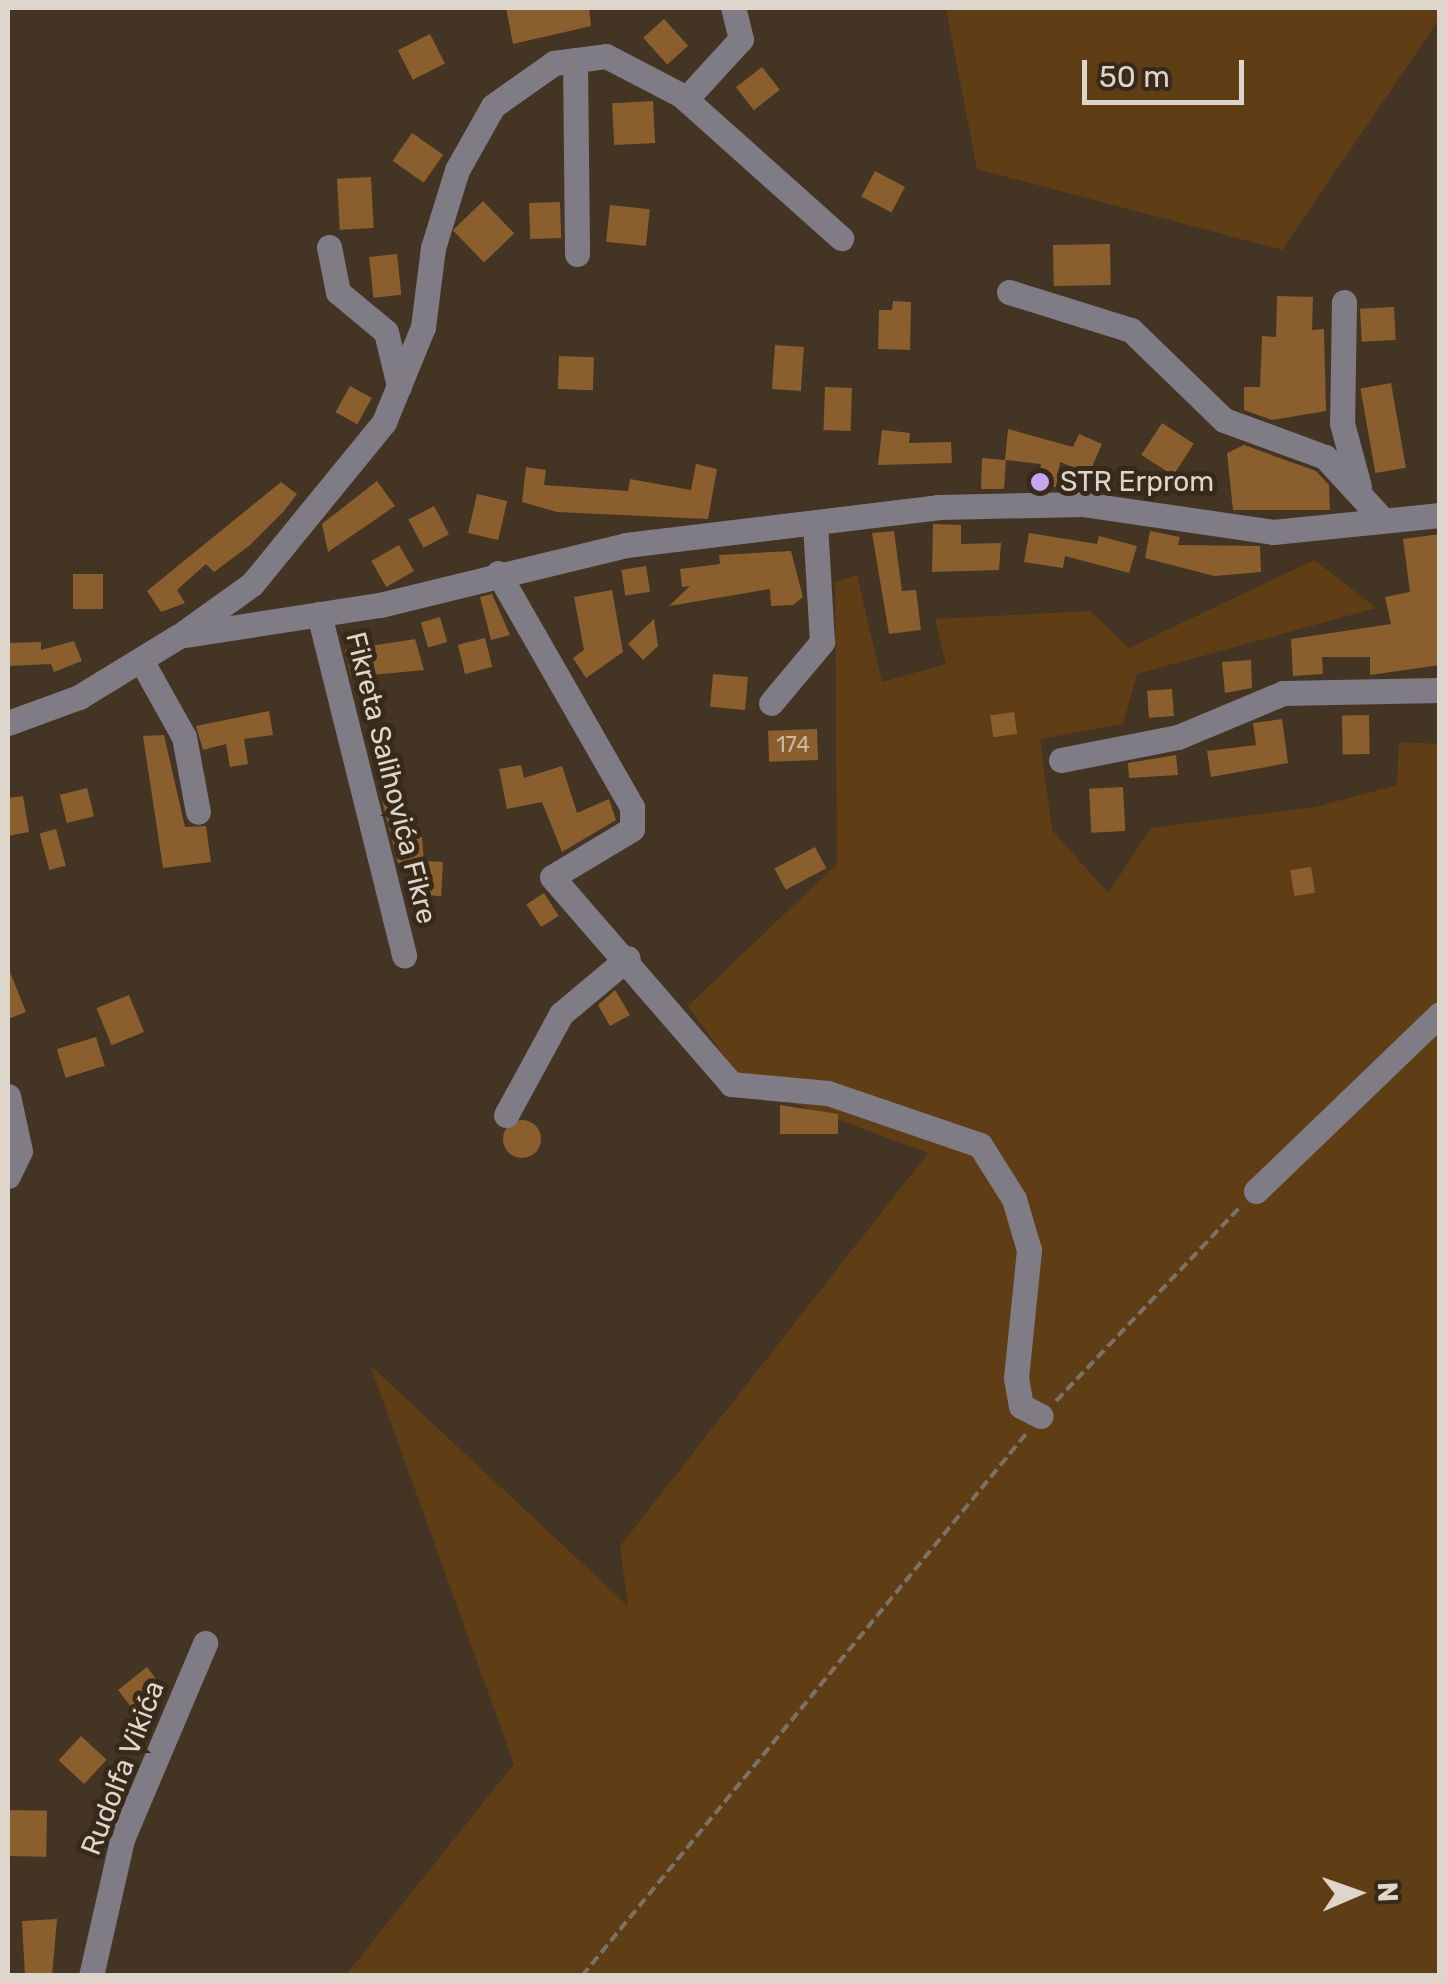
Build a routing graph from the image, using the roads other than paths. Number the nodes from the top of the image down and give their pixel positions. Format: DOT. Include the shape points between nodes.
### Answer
graph roads {
  1 [pos="733,8"];
  2 [pos="575,60"];
  3 [pos="686,99"];
  4 [pos="841,238"];
  5 [pos="330,247"];
  6 [pos="577,254"];
  7 [pos="1009,292"];
  8 [pos="1344,302"];
  9 [pos="399,386"];
  10 [pos="1361,492"];
  11 [pos="1440,515"];
  12 [pos="1382,519"];
  13 [pos="815,525"];
  14 [pos="498,572"];
  15 [pos="319,614"];
  16 [pos="179,636"];
  17 [pos="140,660"];
  18 [pos="1440,690"];
  19 [pos="771,703"];
  20 [pos="8,723"];
  21 [pos="1061,760"];
  22 [pos="198,812"];
  23 [pos="404,956"];
  24 [pos="628,958"];
  25 [pos="1440,1014"];
  26 [pos="8,1096"];
  27 [pos="506,1116"];
  28 [pos="8,1176"];
  29 [pos="1256,1190"];
  30 [pos="1041,1416"];
  31 [pos="205,1643"];
  32 [pos="91,1976"];
  1 -- 3 [label="street" via="741,39"];
  2 -- 3 [label="street, Fikreta Salihovića Fikre" via="606,56"];
  2 -- 6 [label="street"];
  2 -- 9 [label="street, Fikreta Salihovića Fikre" via="554,63 493,106 457,170 433,248 424,327"];
  3 -- 4 [label="street, Fikreta Salihovića Fikre"];
  5 -- 9 [label="street" via="338,292 386,332"];
  7 -- 10 [label="street" via="1131,330 1224,420 1325,456"];
  8 -- 10 [label="street" via="1342,423"];
  9 -- 16 [label="street, Fikreta Salihovića Fikre" via="314,518 252,584"];
  10 -- 12 [label="street"];
  11 -- 12 [label="street, Fikreta Salihovića Fikre"];
  12 -- 13 [label="street, Fikreta Salihovića Fikre" via="1274,532 1082,504 938,507"];
  13 -- 14 [label="street, Fikreta Salihovića Fikre" via="626,545"];
  13 -- 19 [label="street" via="822,642"];
  14 -- 15 [label="street, Fikreta Salihovića Fikre"];
  14 -- 24 [label="street" via="632,807 632,829 552,877"];
  15 -- 16 [label="street, Fikreta Salihovića Fikre"];
  15 -- 23 [label="street, Fikreta Salihovića Fikre"];
  16 -- 17 [label="street, Fikreta Salihovića Fikre"];
  17 -- 20 [label="street, Fikreta Salihovića Fikre" via="79,697"];
  17 -- 22 [label="street" via="184,738"];
  18 -- 21 [label="street" via="1283,693 1178,737"];
  24 -- 27 [label="street" via="561,1014"];
  24 -- 30 [label="street" via="731,1084 828,1093 980,1145 1014,1198 1029,1250 1016,1378 1021,1406"];
  25 -- 29 [label="street"];
  26 -- 28 [label="street" via="20,1151"];
  31 -- 32 [label="street, Rudolfa Vikića" via="122,1838"];
}
